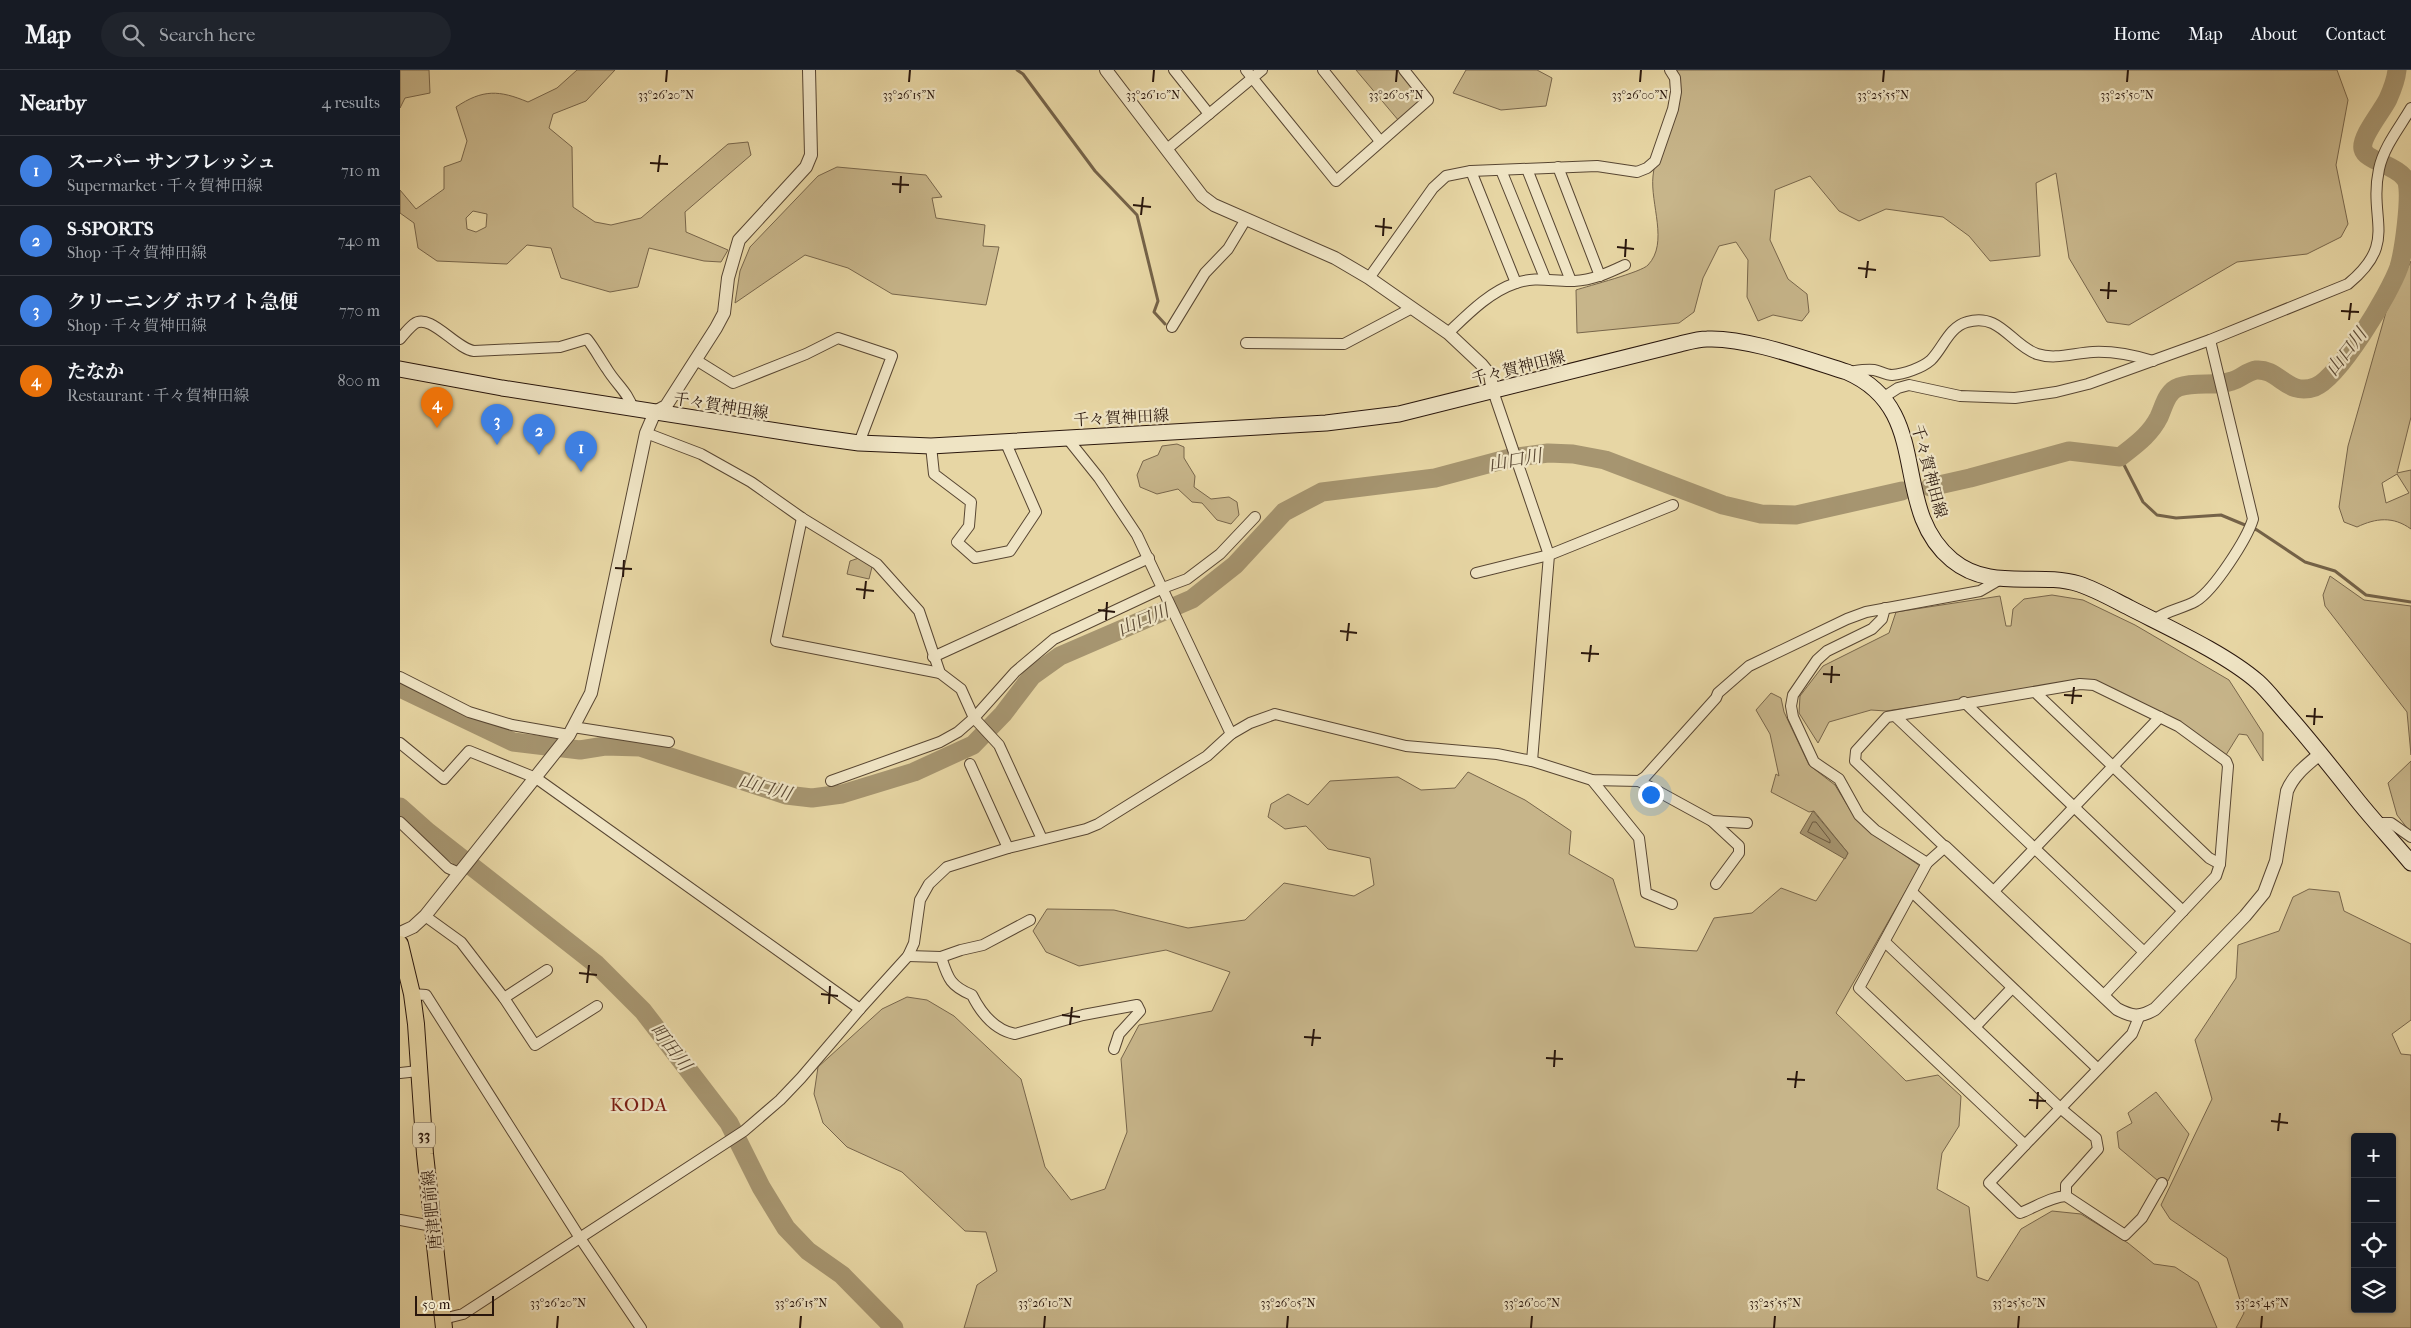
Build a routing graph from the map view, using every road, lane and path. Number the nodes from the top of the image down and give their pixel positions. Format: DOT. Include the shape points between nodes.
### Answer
graph roads {
  1 [pos="809,70"];
  2 [pos="1106,70"];
  3 [pos="1174,70"];
  4 [pos="1262,70"];
  5 [pos="1323,70"];
  6 [pos="1404,70"];
  7 [pos="1670,70"];
  8 [pos="1249,74"];
  9 [pos="2411,108"];
  10 [pos="1209,114"];
  11 [pos="1380,141"];
  12 [pos="1167,149"];
  13 [pos="1558,167"];
  14 [pos="1527,169"];
  15 [pos="1500,170"];
  16 [pos="1471,171"];
  17 [pos="1246,219"];
  18 [pos="1625,265"];
  19 [pos="1600,276"];
  20 [pos="1369,278"];
  21 [pos="1544,278"];
  22 [pos="1572,281"];
  23 [pos="1516,283"];
  24 [pos="1412,308"];
  25 [pos="1172,327"];
  26 [pos="1448,334"];
  27 [pos="400,339"];
  28 [pos="2210,340"];
  29 [pos="1246,343"];
  30 [pos="696,360"];
  31 [pos="2153,361"];
  32 [pos="400,369"];
  33 [pos="1847,372"];
  34 [pos="1494,391"];
  35 [pos="1884,397"];
  36 [pos="633,409"];
  37 [pos="654,412"];
  38 [pos="646,433"];
  39 [pos="1067,438"];
  40 [pos="1005,441"];
  41 [pos="859,443"];
  42 [pos="931,446"];
  43 [pos="1673,505"];
  44 [pos="1255,517"];
  45 [pos="802,518"];
  46 [pos="1549,554"];
  47 [pos="1149,558"];
  48 [pos="1476,573"];
  49 [pos="1999,580"];
  50 [pos="1163,588"];
  51 [pos="1885,608"];
  52 [pos="2154,620"];
  53 [pos="933,657"];
  54 [pos="940,673"];
  55 [pos="400,677"];
  56 [pos="2035,692"];
  57 [pos="1964,702"];
  58 [pos="1895,716"];
  59 [pos="2160,717"];
  60 [pos="974,718"];
  61 [pos="571,731"];
  62 [pos="1231,734"];
  63 [pos="669,742"];
  64 [pos="400,743"];
  65 [pos="2321,753"];
  66 [pos="1532,761"];
  67 [pos="970,764"];
  68 [pos="2113,766"];
  69 [pos="536,778"];
  70 [pos="1592,780"];
  71 [pos="831,781"];
  72 [pos="1639,781"];
  73 [pos="2074,807"];
  74 [pos="1712,821"];
  75 [pos="400,822"];
  76 [pos="1747,823"];
  77 [pos="2378,823"];
  78 [pos="2411,837"];
  79 [pos="1042,839"];
  80 [pos="1945,847"];
  81 [pos="1008,848"];
  82 [pos="2035,848"];
  83 [pos="1927,863"];
  84 [pos="2411,863"];
  85 [pos="2220,864"];
  86 [pos="459,873"];
  87 [pos="1716,884"];
  88 [pos="1912,892"];
  89 [pos="1993,892"];
  90 [pos="1672,904"];
  91 [pos="2183,911"];
  92 [pos="425,916"];
  93 [pos="1030,920"];
  94 [pos="400,934"];
  95 [pos="1885,942"];
  96 [pos="400,944"];
  97 [pos="2144,952"];
  98 [pos="908,956"];
  99 [pos="941,957"];
  100 [pos="546,970"];
  101 [pos="2012,988"];
  102 [pos="412,994"];
  103 [pos="2103,996"];
  104 [pos="504,998"];
  105 [pos="597,1006"];
  106 [pos="860,1009"];
  107 [pos="2139,1017"];
  108 [pos="1976,1027"];
  109 [pos="1114,1049"];
  110 [pos="2097,1068"];
  111 [pos="418,1071"];
  112 [pos="400,1073"];
  113 [pos="2060,1107"];
  114 [pos="2024,1145"];
  115 [pos="2162,1182"];
  116 [pos="2066,1196"];
  117 [pos="400,1220"];
  118 [pos="432,1226"];
  119 [pos="580,1238"];
  120 [pos="443,1324"];
  121 [pos="641,1328"];
  1 -- 30 [label="street" via="811,155 806,168 740,240 728,278 724,312"];
  2 -- 12 [label="street"];
  3 -- 10 [label="street"];
  4 -- 8 [label="street"];
  5 -- 11 [label="street"];
  6 -- 11 [label="street" via="1428,100"];
  7 -- 13 [label="street" via="1675,78 1676,92 1655,161 1637,172 1598,166"];
  8 -- 10 [label="street"];
  8 -- 11 [label="street" via="1336,181"];
  9 -- 28 [label="street" via="2385,150 2379,170 2378,239 2374,255 2364,271 2333,292"];
  10 -- 12 [label="street"];
  12 -- 17 [label="street" via="1202,196"];
  13 -- 14 [label="street"];
  13 -- 19 [label="street"];
  14 -- 15 [label="street"];
  14 -- 22 [label="street"];
  15 -- 16 [label="street"];
  15 -- 21 [label="street"];
  16 -- 20 [label="street" via="1446,176 1433,188"];
  16 -- 23 [label="street"];
  17 -- 20 [label="street" via="1335,258"];
  17 -- 25 [label="street" via="1228,249 1205,273"];
  18 -- 19 [label="street"];
  19 -- 22 [label="street"];
  20 -- 24 [label="street"];
  21 -- 22 [label="street"];
  21 -- 23 [label="street"];
  23 -- 26 [label="street" via="1484,301"];
  24 -- 26 [label="street"];
  24 -- 29 [label="street" via="1344,344"];
  26 -- 34 [label="street" via="1490,375"];
  27 -- 36 [label="street" via="415,323 425,321 461,347 474,351 560,347 587,339 629,396"];
  28 -- 31 [label="street"];
  28 -- 52 [label="street" via="2253,519 2248,534 2208,591 2196,601 2164,612"];
  30 -- 37 [label="street" via="666,406"];
  30 -- 41 [label="street" via="733,383 838,338 892,356"];
  31 -- 33 [label="street" via="2115,352 2052,357 2024,347 2005,329 1978,321 1966,322 1955,329 1930,361 1906,372 1891,375 1873,370"];
  31 -- 35 [label="street" via="2088,384 2015,398 1960,396 1909,385"];
  32 -- 36 [label="main road, 千々賀神田線"];
  33 -- 34 [label="main road, 千々賀神田線" via="1748,344 1706,339"];
  33 -- 35 [label="main road, 千々賀神田線"];
  34 -- 39 [label="main road, 千々賀神田線" via="1399,414 1326,423"];
  34 -- 46 [label="street"];
  35 -- 49 [label="main road, 千々賀神田線" via="1896,416 1904,439 1925,526 1952,560"];
  36 -- 37 [label="main road, 千々賀神田線"];
  37 -- 38 [label="street"];
  37 -- 41 [label="main road, 千々賀神田線"];
  38 -- 45 [label="street" via="701,454 751,482"];
  38 -- 61 [label="street" via="591,693"];
  39 -- 40 [label="main road, 千々賀神田線"];
  39 -- 47 [label="street" via="1099,478"];
  40 -- 42 [label="main road, 千々賀神田線"];
  40 -- 42 [label="street" via="1036,512 1010,551 975,558 957,542 970,526 971,502 934,474"];
  41 -- 42 [label="main road, 千々賀神田線"];
  43 -- 46 [label="street"];
  44 -- 50 [label="street" via="1220,554 1187,578"];
  45 -- 53 [label="street" via="877,564 918,611"];
  45 -- 54 [label="street" via="776,641"];
  46 -- 48 [label="street"];
  46 -- 66 [label="street"];
  47 -- 50 [label="street"];
  47 -- 53 [label="street"];
  49 -- 51 [label="street" via="1980,591"];
  49 -- 52 [label="main road, 千々賀神田線" via="2079,584"];
  50 -- 60 [label="street" via="1054,639 1015,672"];
  50 -- 62 [label="street"];
  51 -- 72 [label="street" via="1847,619 1749,666 1718,693"];
  51 -- 83 [label="street" via="1882,620 1872,629 1827,651 1817,660 1793,695 1791,706 1814,762 1838,778 1859,815 1875,830"];
  52 -- 65 [label="main road, 千々賀神田線" via="2239,667 2260,683"];
  53 -- 54 [label="street"];
  54 -- 60 [label="street" via="961,689"];
  55 -- 61 [label="street" via="469,712 512,725"];
  56 -- 57 [label="street"];
  56 -- 59 [label="street" via="2080,684 2094,685"];
  56 -- 68 [label="street"];
  57 -- 58 [label="street"];
  57 -- 73 [label="street"];
  58 -- 80 [label="street" via="1886,717 1856,750 1855,761"];
  58 -- 82 [label="street"];
  59 -- 68 [label="street"];
  59 -- 85 [label="street" via="2226,761"];
  60 -- 71 [label="street" via="940,742"];
  60 -- 79 [label="street" via="999,746"];
  61 -- 63 [label="street"];
  61 -- 69 [label="street"];
  62 -- 66 [label="street" via="1250,722 1275,714 1406,746 1497,754"];
  62 -- 79 [label="street" via="1207,756 1098,824"];
  64 -- 69 [label="street" via="444,779 469,751"];
  65 -- 77 [label="main road, 千々賀神田線"];
  65 -- 107 [label="street" via="2296,775 2287,791 2276,861 2264,893 2155,1009"];
  66 -- 70 [label="street"];
  67 -- 81 [label="street"];
  68 -- 73 [label="street"];
  68 -- 85 [label="street" via="2209,858"];
  69 -- 86 [label="street"];
  69 -- 106 [label="street"];
  70 -- 72 [label="street"];
  70 -- 90 [label="street" via="1640,838 1646,893"];
  72 -- 74 [label="street"];
  73 -- 82 [label="street"];
  73 -- 91 [label="street"];
  74 -- 76 [label="street"];
  74 -- 87 [label="street" via="1739,846 1739,853"];
  75 -- 86 [label="street" via="448,868"];
  77 -- 78 [label="street" via="2391,824"];
  77 -- 84 [label="main road, 千々賀神田線"];
  79 -- 81 [label="street"];
  80 -- 83 [label="street"];
  80 -- 89 [label="street"];
  81 -- 98 [label="street" via="947,867 930,884 920,900 914,943"];
  82 -- 89 [label="street"];
  82 -- 97 [label="street"];
  83 -- 88 [label="street"];
  85 -- 91 [label="street" via="2216,876"];
  86 -- 92 [label="street"];
  88 -- 95 [label="street"];
  88 -- 101 [label="street"];
  89 -- 103 [label="street"];
  91 -- 97 [label="street"];
  92 -- 94 [label="street"];
  92 -- 104 [label="street" via="461,942"];
  93 -- 99 [label="street" via="983,945"];
  95 -- 108 [label="street"];
  95 -- 114 [label="street" via="1860,988"];
  96 -- 102 [label="main road, 唐津肥前線 / 33"];
  97 -- 103 [label="street"];
  98 -- 99 [label="street"];
  98 -- 106 [label="street"];
  99 -- 109 [label="street" via="949,980 958,990 972,995 981,1012 1004,1032 1015,1034 1137,1004 1140,1011 1119,1034"];
  100 -- 104 [label="street"];
  101 -- 108 [label="street"];
  101 -- 110 [label="street"];
  102 -- 111 [label="main road, 唐津肥前線 / 33"];
  102 -- 119 [label="street" via="426,995"];
  103 -- 107 [label="street" via="2129,1016"];
  104 -- 105 [label="street" via="535,1045"];
  106 -- 119 [label="street" via="801,1078 744,1131"];
  107 -- 110 [label="street" via="2132,1034"];
  108 -- 113 [label="street"];
  110 -- 113 [label="street"];
  111 -- 112 [label="street"];
  111 -- 118 [label="main road, 唐津肥前線 / 33"];
  113 -- 114 [label="street"];
  113 -- 116 [label="street" via="2096,1138 2098,1149 2066,1185"];
  114 -- 116 [label="street" via="1989,1183 2020,1213 2054,1197"];
  115 -- 116 [label="street" via="2142,1218 2125,1235"];
  117 -- 118 [label="street"];
  118 -- 120 [label="main road, 唐津肥前線 / 33"];
  119 -- 120 [label="street"];
  119 -- 121 [label="street"];
}
